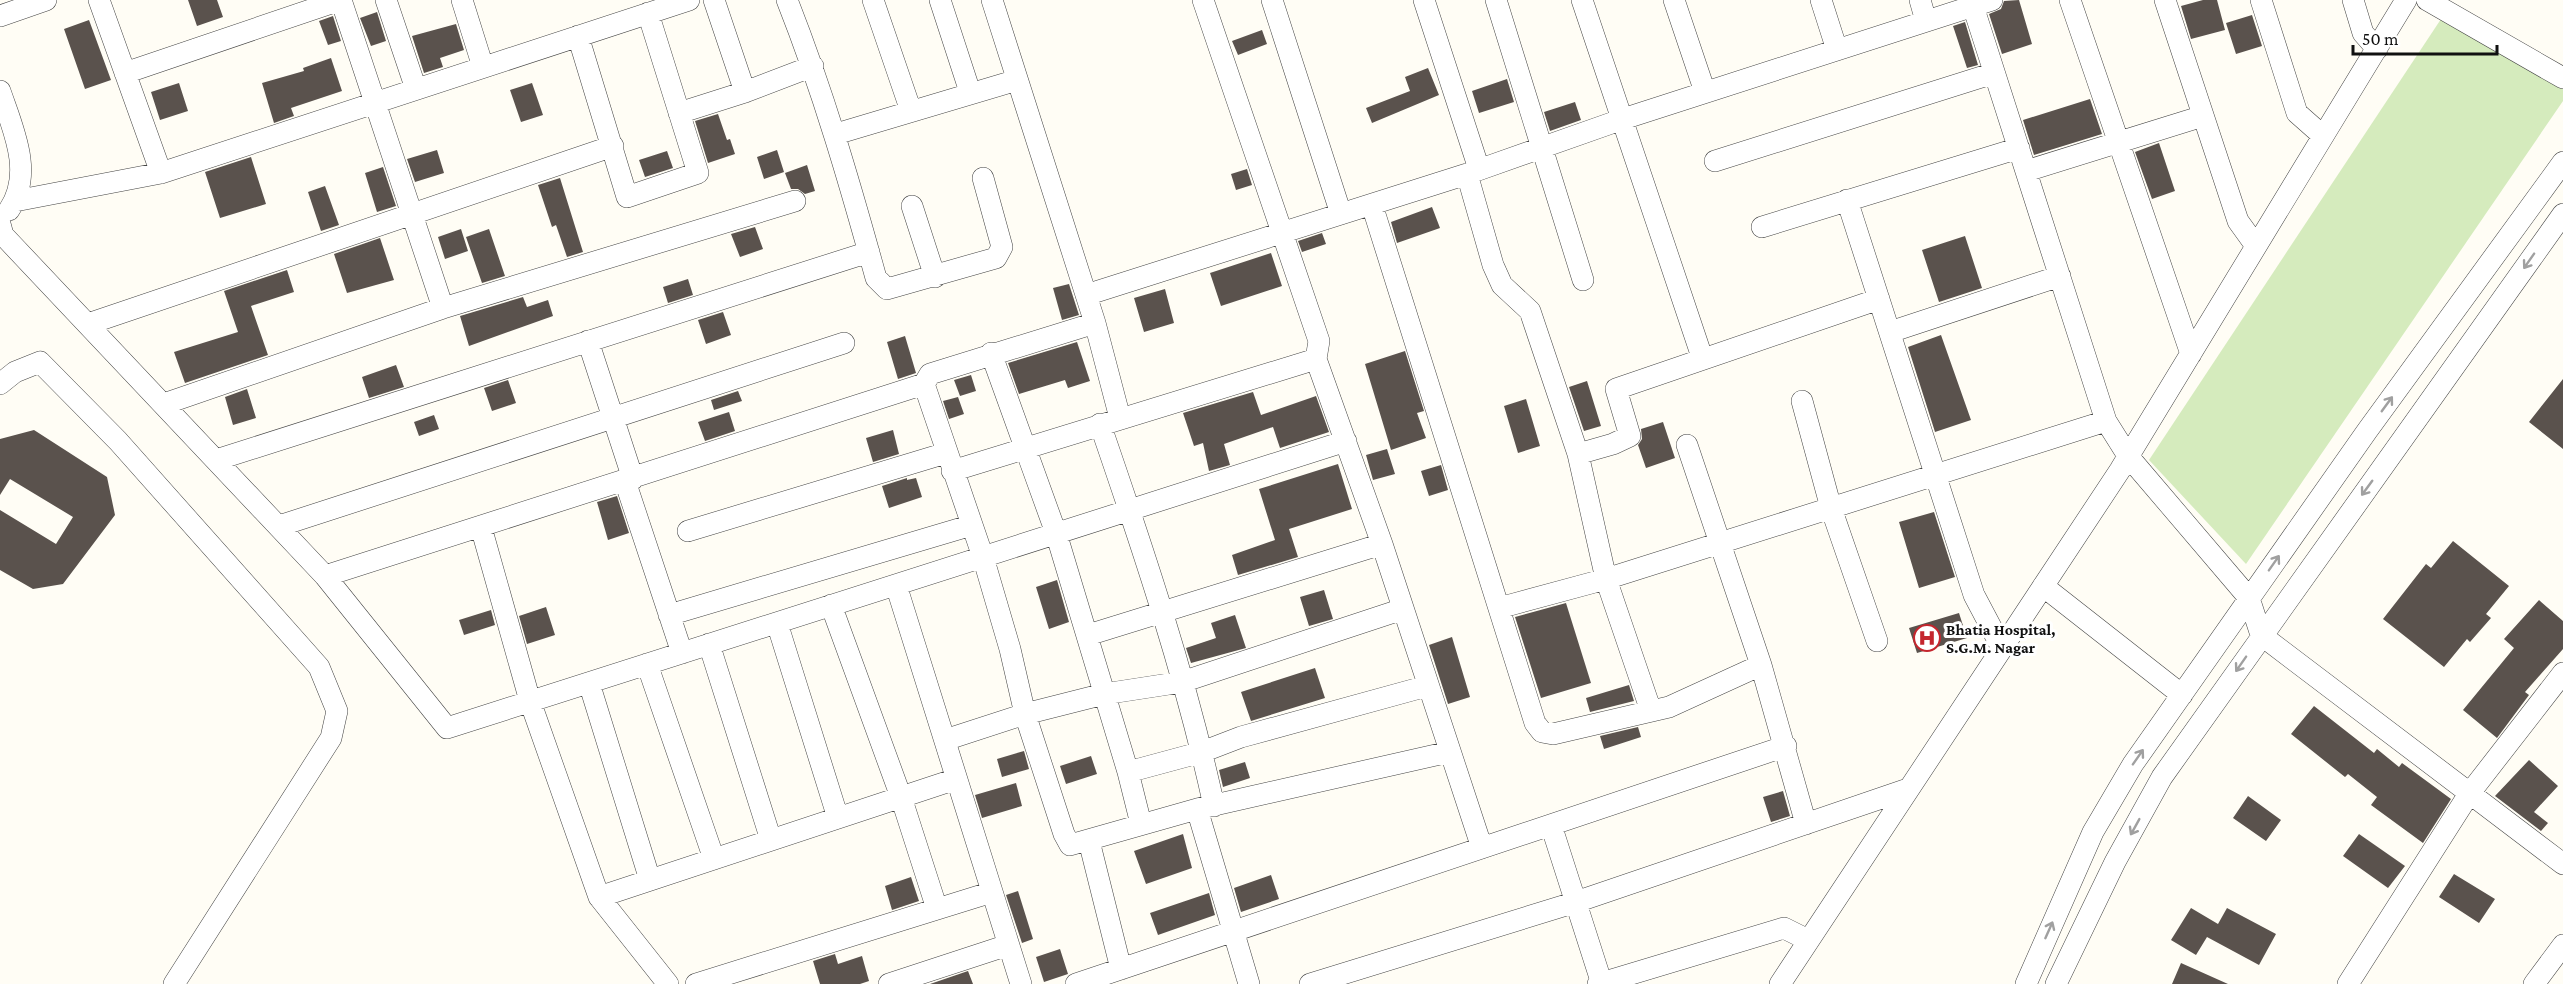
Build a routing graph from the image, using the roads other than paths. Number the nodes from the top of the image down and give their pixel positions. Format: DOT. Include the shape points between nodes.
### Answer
graph roads {
  1 [pos="46,0"];
  2 [pos="99,0"];
  3 [pos="341,0"];
  4 [pos="386,0"];
  5 [pos="462,0"];
  6 [pos="689,0"];
  7 [pos="714,0"];
  8 [pos="787,0"];
  9 [pos="873,0"];
  10 [pos="940,0"];
  11 [pos="992,0"];
  12 [pos="1203,0"];
  13 [pos="1272,0"];
  14 [pos="1424,0"];
  15 [pos="1496,0"];
  16 [pos="1582,0"];
  17 [pos="1674,0"];
  18 [pos="1821,0"];
  19 [pos="1920,0"];
  20 [pos="2070,0"];
  21 [pos="2165,0"];
  22 [pos="2260,0"];
  23 [pos="2353,0"];
  24 [pos="2406,0"];
  25 [pos="2427,0"];
  26 [pos="1983,3"];
  27 [pos="648,13"];
  28 [pos="0,16"];
  29 [pos="1926,21"];
  30 [pos="578,36"];
  31 [pos="2377,49"];
  32 [pos="1837,50"];
  33 [pos="813,66"];
  34 [pos="483,67"];
  35 [pos="125,73"];
  36 [pos="1994,73"];
  37 [pos="2563,78"];
  38 [pos="1017,80"];
  39 [pos="416,89"];
  40 [pos="0,91"];
  41 [pos="745,92"];
  42 [pos="970,92"];
  43 [pos="1705,92"];
  44 [pos="377,102"];
  45 [pos="911,111"];
  46 [pos="679,113"];
  47 [pos="2203,116"];
  48 [pos="1623,119"];
  49 [pos="836,134"];
  50 [pos="2323,136"];
  51 [pos="2119,142"];
  52 [pos="613,146"];
  53 [pos="2019,148"];
  54 [pos="1542,149"];
  55 [pos="1715,161"];
  56 [pos="2563,162"];
  57 [pos="2026,171"];
  58 [pos="1473,172"];
  59 [pos="162,173"];
  60 [pos="983,178"];
  61 [pos="15,201"];
  62 [pos="795,201"];
  63 [pos="1847,201"];
  64 [pos="1372,205"];
  65 [pos="912,206"];
  66 [pos="413,214"];
  67 [pos="1341,214"];
  68 [pos="2563,214"];
  69 [pos="0,224"];
  70 [pos="1762,227"];
  71 [pos="1284,231"];
  72 [pos="2256,246"];
  73 [pos="869,252"];
  74 [pos="2060,276"];
  75 [pos="935,277"];
  76 [pos="1583,280"];
  77 [pos="1086,296"];
  78 [pos="1879,298"];
  79 [pos="443,308"];
  80 [pos="1095,323"];
  81 [pos="88,324"];
  82 [pos="1890,332"];
  83 [pos="588,341"];
  84 [pos="844,343"];
  85 [pos="992,353"];
  86 [pos="2191,354"];
  87 [pos="1702,357"];
  88 [pos="1316,359"];
  89 [pos="0,384"];
  90 [pos="924,384"];
  91 [pos="1802,401"];
  92 [pos="164,404"];
  93 [pos="613,418"];
  94 [pos="1110,421"];
  95 [pos="2106,421"];
  96 [pos="1346,441"];
  97 [pos="1688,445"];
  98 [pos="1027,448"];
  99 [pos="1578,454"];
  100 [pos="2128,456"];
  101 [pos="216,460"];
  102 [pos="949,462"];
  103 [pos="1935,475"];
  104 [pos="629,480"];
  105 [pos="1832,508"];
  106 [pos="1130,510"];
  107 [pos="972,525"];
  108 [pos="279,526"];
  109 [pos="481,527"];
  110 [pos="688,531"];
  111 [pos="1056,533"];
  112 [pos="1720,543"];
  113 [pos="1382,544"];
  114 [pos="983,557"];
  115 [pos="325,576"];
  116 [pos="1606,579"];
  117 [pos="896,585"];
  118 [pos="2043,586"];
  119 [pos="2249,598"];
  120 [pos="831,605"];
  121 [pos="1498,608"];
  122 [pos="1403,609"];
  123 [pos="1161,614"];
  124 [pos="669,615"];
  125 [pos="777,623"];
  126 [pos="1088,635"];
  127 [pos="2261,635"];
  128 [pos="1877,641"];
  129 [pos="709,644"];
  130 [pos="2002,648"];
  131 [pos="682,653"];
  132 [pos="647,664"];
  133 [pos="1761,665"];
  134 [pos="2563,673"];
  135 [pos="1182,682"];
  136 [pos="589,683"];
  137 [pos="1427,686"];
  138 [pos="1104,694"];
  139 [pos="2181,695"];
  140 [pos="530,701"];
  141 [pos="1651,711"];
  142 [pos="1025,714"];
  143 [pos="945,740"];
  144 [pos="1786,746"];
  145 [pos="1203,752"];
  146 [pos="1449,752"];
  147 [pos="1128,772"];
  148 [pos="956,778"];
  149 [pos="1908,789"];
  150 [pos="2469,794"];
  151 [pos="901,797"];
  152 [pos="1206,807"];
  153 [pos="838,818"];
  154 [pos="1141,824"];
  155 [pos="1806,824"];
  156 [pos="1551,825"];
  157 [pos="771,840"];
  158 [pos="1089,841"];
  159 [pos="1482,848"];
  160 [pos="714,859"];
  161 [pos="2563,864"];
  162 [pos="650,880"];
  163 [pos="992,892"];
  164 [pos="599,897"];
  165 [pos="1576,902"];
  166 [pos="937,909"];
  167 [pos="1233,932"];
  168 [pos="1809,940"];
  169 [pos="1008,945"];
  170 [pos="2563,945"];
  171 [pos="1121,969"];
  172 [pos="174,984"];
  173 [pos="668,984"];
  174 [pos="696,984"];
  175 [pos="889,984"];
  176 [pos="1020,984"];
  177 [pos="1076,984"];
  178 [pos="1249,984"];
  179 [pos="1310,984"];
  180 [pos="1601,984"];
  181 [pos="1780,984"];
  182 [pos="2026,984"];
  183 [pos="2056,984"];
  184 [pos="2348,984"];
  185 [pos="2534,984"];
  1 -- 28 [label="street"];
  2 -- 35 [label="street"];
  3 -- 35 [label="street"];
  3 -- 44 [label="street"];
  4 -- 39 [label="street"];
  5 -- 34 [label="street"];
  6 -- 27 [label="street"];
  7 -- 41 [label="street"];
  8 -- 33 [label="street"];
  9 -- 45 [label="street"];
  10 -- 42 [label="street"];
  11 -- 38 [label="street"];
  12 -- 71 [label="street"];
  13 -- 67 [label="street"];
  14 -- 58 [label="street"];
  15 -- 54 [label="street"];
  16 -- 48 [label="street"];
  17 -- 43 [label="street"];
  18 -- 32 [label="street"];
  19 -- 29 [label="street"];
  20 -- 51 [label="street"];
  21 -- 47 [label="street"];
  22 -- 50 [label="street" via="2297,112"];
  23 -- 31 [label="street" via="2363,33"];
  24 -- 31 [label="street"];
  25 -- 37 [label="street"];
  26 -- 29 [label="street"];
  26 -- 36 [label="street"];
  27 -- 30 [label="street"];
  27 -- 46 [label="street"];
  29 -- 32 [label="street"];
  30 -- 34 [label="street"];
  30 -- 52 [label="street"];
  31 -- 50 [label="street"];
  32 -- 43 [label="street"];
  33 -- 41 [label="street"];
  33 -- 49 [label="street"];
  34 -- 39 [label="street"];
  35 -- 59 [label="street"];
  36 -- 53 [label="street"];
  36 -- 55 [label="street"];
  38 -- 42 [label="street"];
  38 -- 77 [label="street"];
  39 -- 44 [label="street"];
  40 -- 61 [label="street" via="18,141 22,177"];
  41 -- 46 [label="street"];
  42 -- 45 [label="street"];
  43 -- 48 [label="street"];
  44 -- 59 [label="street"];
  44 -- 66 [label="street"];
  45 -- 49 [label="street"];
  46 -- 52 [label="street" via="698,173 627,196"];
  47 -- 51 [label="street"];
  47 -- 72 [label="street" via="2238,221"];
  48 -- 54 [label="street"];
  48 -- 87 [label="street"];
  49 -- 73 [label="street"];
  50 -- 72 [label="street"];
  51 -- 57 [label="street"];
  51 -- 86 [label="street"];
  52 -- 66 [label="street"];
  53 -- 57 [label="street"];
  53 -- 63 [label="street"];
  54 -- 58 [label="street"];
  54 -- 76 [label="street"];
  119 -- 56 [label="street, one-way"];
  57 -- 74 [label="street"];
  58 -- 64 [label="street"];
  58 -- 99 [label="street" via="1493,265 1502,285 1530,311"];
  59 -- 61 [label="street"];
  60 -- 75 [label="street" via="1002,247 996,258"];
  61 -- 69 [label="street"];
  62 -- 79 [label="street"];
  63 -- 70 [label="street"];
  63 -- 78 [label="street"];
  64 -- 67 [label="street"];
  64 -- 121 [label="street"];
  65 -- 75 [label="street"];
  66 -- 79 [label="street"];
  66 -- 81 [label="street"];
  67 -- 71 [label="street"];
  68 -- 127 [label="street, one-way"];
  69 -- 81 [label="street" via="3,235"];
  71 -- 77 [label="street"];
  71 -- 88 [label="street" via="1319,341"];
  72 -- 86 [label="street"];
  73 -- 75 [label="street" via="876,278 887,289"];
  73 -- 83 [label="street"];
  74 -- 82 [label="street"];
  74 -- 95 [label="street"];
  77 -- 80 [label="street"];
  78 -- 82 [label="street"];
  78 -- 87 [label="street"];
  79 -- 92 [label="street"];
  80 -- 85 [label="street"];
  80 -- 94 [label="street"];
  81 -- 92 [label="street"];
  82 -- 103 [label="street"];
  83 -- 93 [label="street"];
  83 -- 101 [label="street"];
  84 -- 93 [label="street"];
  85 -- 90 [label="street" via="930,374"];
  85 -- 98 [label="street"];
  86 -- 100 [label="street"];
  87 -- 99 [label="street" via="1616,389 1630,436"];
  88 -- 94 [label="street"];
  88 -- 96 [label="street"];
  89 -- 172 [label="street" via="15,372 40,362 118,441 319,667 337,711 331,738"];
  90 -- 102 [label="street"];
  90 -- 104 [label="street"];
  91 -- 105 [label="street"];
  92 -- 101 [label="street"];
  93 -- 104 [label="street"];
  93 -- 108 [label="street"];
  94 -- 98 [label="street"];
  94 -- 106 [label="street"];
  95 -- 100 [label="street"];
  95 -- 103 [label="street"];
  96 -- 106 [label="street"];
  96 -- 113 [label="street"];
  97 -- 112 [label="street"];
  98 -- 102 [label="street"];
  98 -- 111 [label="street"];
  99 -- 116 [label="street"];
  100 -- 118 [label="street"];
  100 -- 119 [label="street"];
  101 -- 108 [label="street"];
  102 -- 107 [label="street"];
  102 -- 110 [label="street"];
  103 -- 105 [label="street"];
  103 -- 130 [label="street" via="1974,595"];
  104 -- 109 [label="street"];
  104 -- 124 [label="street"];
  105 -- 112 [label="street"];
  105 -- 128 [label="street"];
  106 -- 111 [label="street"];
  106 -- 123 [label="street"];
  107 -- 114 [label="street"];
  107 -- 124 [label="street"];
  108 -- 115 [label="street"];
  109 -- 115 [label="street"];
  109 -- 140 [label="street"];
  111 -- 114 [label="street"];
  111 -- 126 [label="street"];
  112 -- 116 [label="street"];
  112 -- 133 [label="street"];
  113 -- 122 [label="street"];
  113 -- 123 [label="street"];
  114 -- 117 [label="street"];
  114 -- 142 [label="street"];
  115 -- 140 [label="street" via="447,728"];
  116 -- 121 [label="street"];
  116 -- 141 [label="street"];
  117 -- 120 [label="street"];
  117 -- 143 [label="street"];
  118 -- 130 [label="street"];
  118 -- 139 [label="street"];
  119 -- 127 [label="street"];
  119 -- 139 [label="street"];
  120 -- 125 [label="street"];
  120 -- 151 [label="street"];
  121 -- 141 [label="street" via="1535,723 1542,732 1553,734"];
  122 -- 135 [label="street"];
  122 -- 137 [label="street"];
  123 -- 126 [label="street"];
  123 -- 135 [label="street"];
  124 -- 131 [label="street"];
  125 -- 129 [label="street"];
  125 -- 153 [label="street"];
  126 -- 138 [label="street"];
  127 -- 150 [label="street"];
  127 -- 183 [label="street, one-way" via="2162,777 2115,862"];
  129 -- 131 [label="street"];
  129 -- 157 [label="street"];
  130 -- 149 [label="street"];
  131 -- 132 [label="street"];
  132 -- 136 [label="street"];
  132 -- 160 [label="street"];
  133 -- 141 [label="street" via="1669,707"];
  133 -- 144 [label="street"];
  134 -- 150 [label="street"];
  135 -- 138 [label="street"];
  135 -- 145 [label="street"];
  136 -- 140 [label="street"];
  136 -- 162 [label="street"];
  137 -- 145 [label="street" via="1241,737"];
  137 -- 146 [label="street"];
  138 -- 142 [label="street"];
  138 -- 147 [label="street"];
  182 -- 139 [label="street, one-way" via="2093,832 2133,764"];
  140 -- 164 [label="street"];
  142 -- 143 [label="street"];
  142 -- 158 [label="street" via="1064,834 1070,845"];
  143 -- 148 [label="street"];
  144 -- 155 [label="street"];
  144 -- 156 [label="street"];
  145 -- 147 [label="street"];
  145 -- 152 [label="street"];
  146 -- 152 [label="street"];
  146 -- 159 [label="street"];
  147 -- 154 [label="street"];
  148 -- 151 [label="street"];
  148 -- 163 [label="street"];
  149 -- 155 [label="street"];
  149 -- 168 [label="street"];
  150 -- 161 [label="street"];
  150 -- 184 [label="street"];
  151 -- 153 [label="street"];
  151 -- 166 [label="street"];
  152 -- 154 [label="street"];
  152 -- 167 [label="street"];
  153 -- 157 [label="street"];
  154 -- 158 [label="street"];
  155 -- 165 [label="street"];
  156 -- 159 [label="street"];
  156 -- 165 [label="street"];
  157 -- 160 [label="street"];
  158 -- 171 [label="street"];
  159 -- 167 [label="street"];
  160 -- 162 [label="street"];
  162 -- 164 [label="street"];
  163 -- 166 [label="street"];
  163 -- 169 [label="street"];
  164 -- 173 [label="street"];
  165 -- 179 [label="street"];
  165 -- 180 [label="street"];
  166 -- 174 [label="street"];
  167 -- 171 [label="street"];
  167 -- 178 [label="street"];
  168 -- 180 [label="street" via="1784,928"];
  168 -- 181 [label="street"];
  169 -- 175 [label="street"];
  169 -- 176 [label="street"];
  170 -- 185 [label="street"];
  171 -- 177 [label="street"];
}
